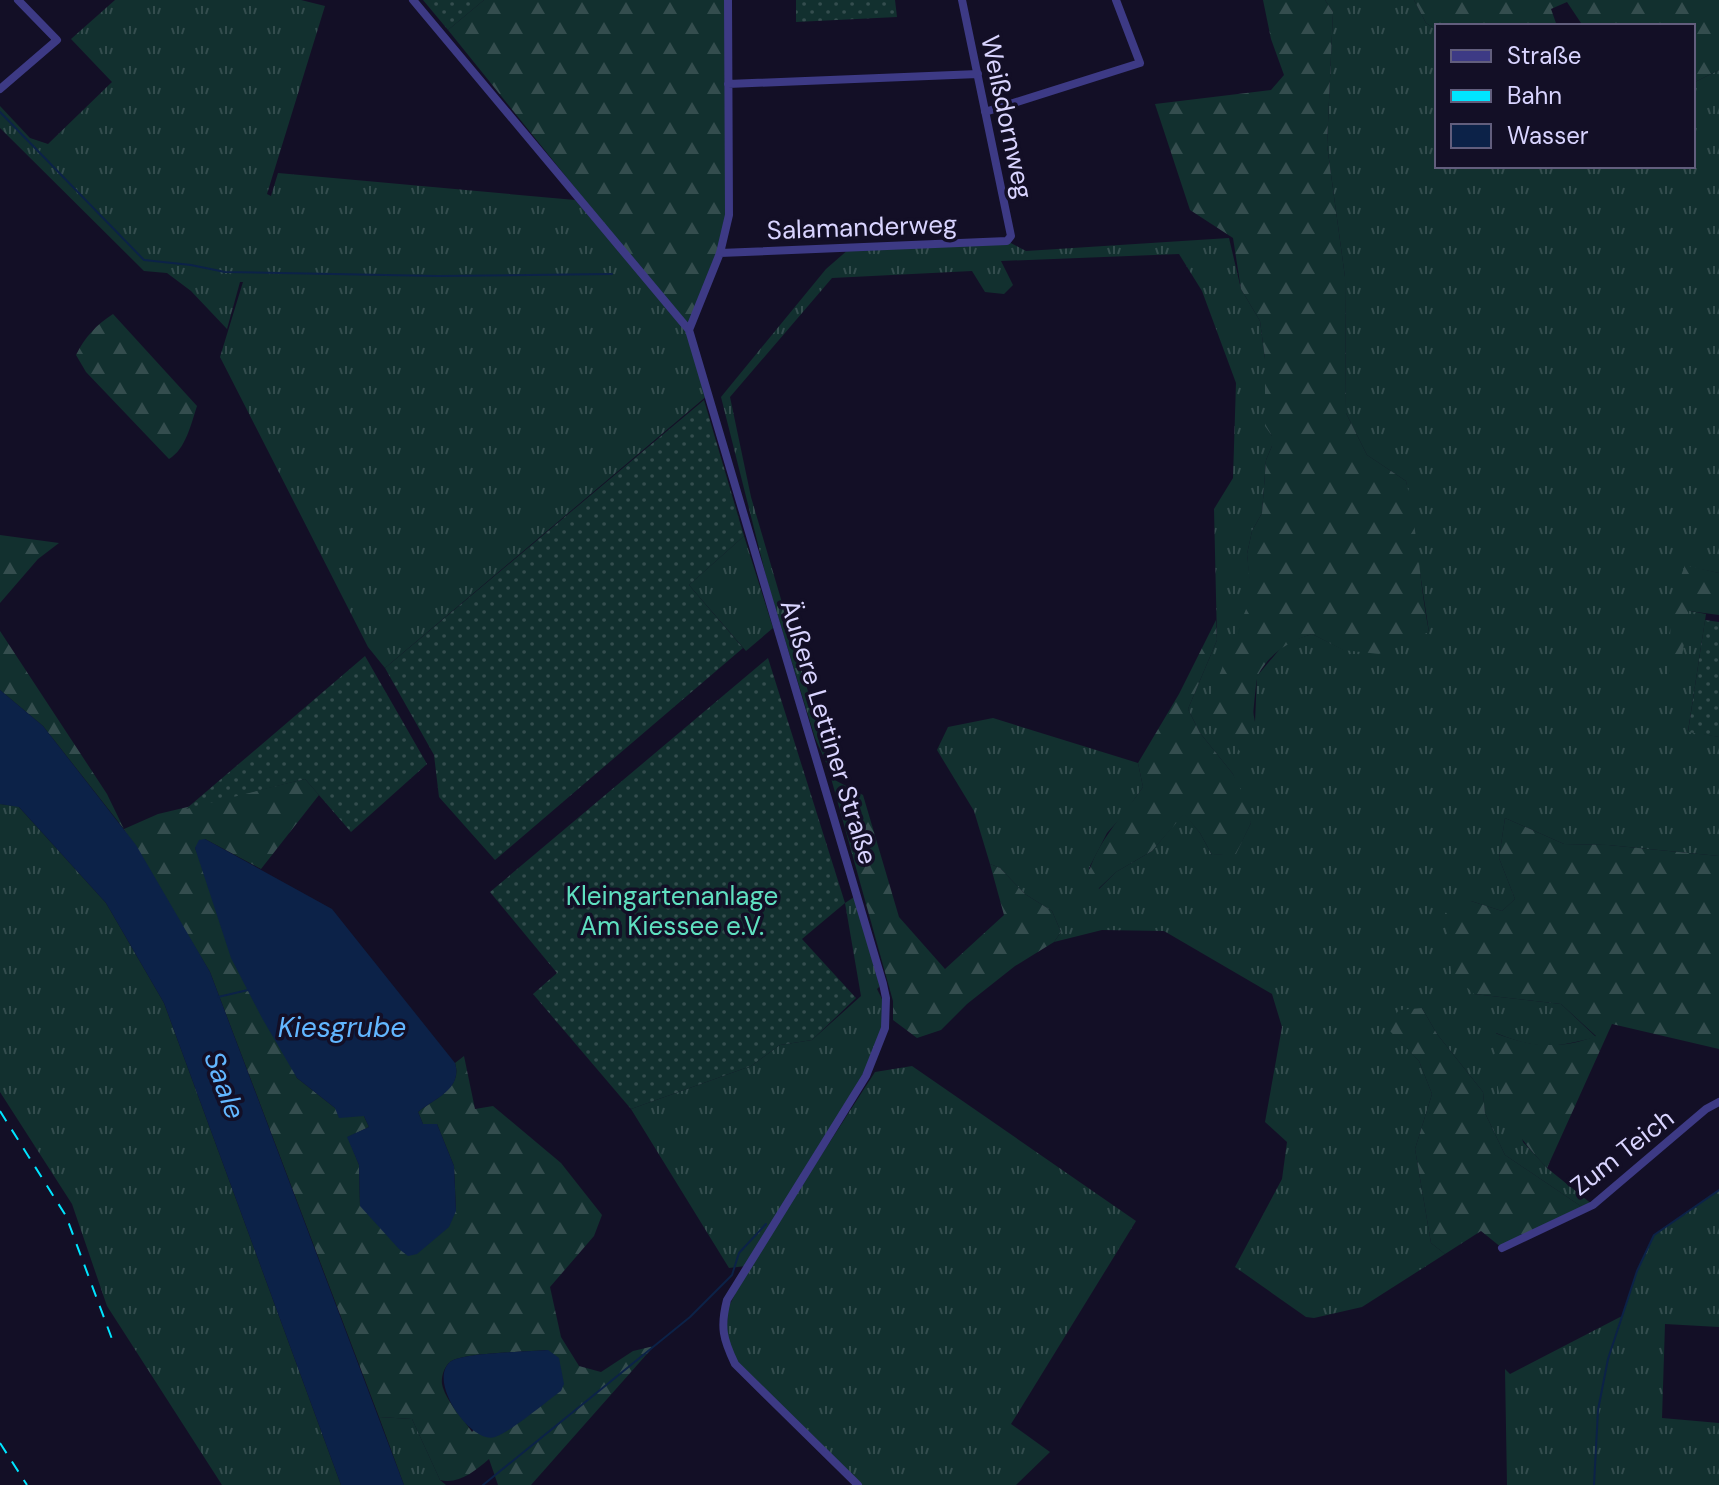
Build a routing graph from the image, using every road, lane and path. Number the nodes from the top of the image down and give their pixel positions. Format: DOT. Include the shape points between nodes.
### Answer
graph roads {
  1 [pos="18,0"];
  2 [pos="413,0"];
  3 [pos="728,0"];
  4 [pos="962,0"];
  5 [pos="1116,0"];
  6 [pos="978,74"];
  7 [pos="728,84"];
  8 [pos="0,89"];
  9 [pos="985,112"];
  10 [pos="1007,241"];
  11 [pos="720,253"];
  12 [pos="689,330"];
  13 [pos="1719,1102"];
  14 [pos="1502,1248"];
  15 [pos="858,1485"];
  1 -- 8 [label="street" via="57,40"];
  2 -- 12 [label="street, Äußere Lettiner Straße"];
  3 -- 7 [label="street"];
  4 -- 6 [label="street, Weißdornweg"];
  5 -- 9 [label="street" via="1140,63"];
  6 -- 7 [label="street"];
  6 -- 9 [label="street, Weißdornweg"];
  7 -- 11 [label="street" via="729,215"];
  9 -- 10 [label="street, Weißdornweg" via="1011,236"];
  10 -- 11 [label="street, Salamanderweg"];
  11 -- 12 [label="street"];
  12 -- 15 [label="street, Äußere Lettiner Straße" via="886,998 885,1028 866,1076 727,1300 723,1339 735,1364"];
  13 -- 14 [label="street, Zum Teich" via="1593,1205"];
}
